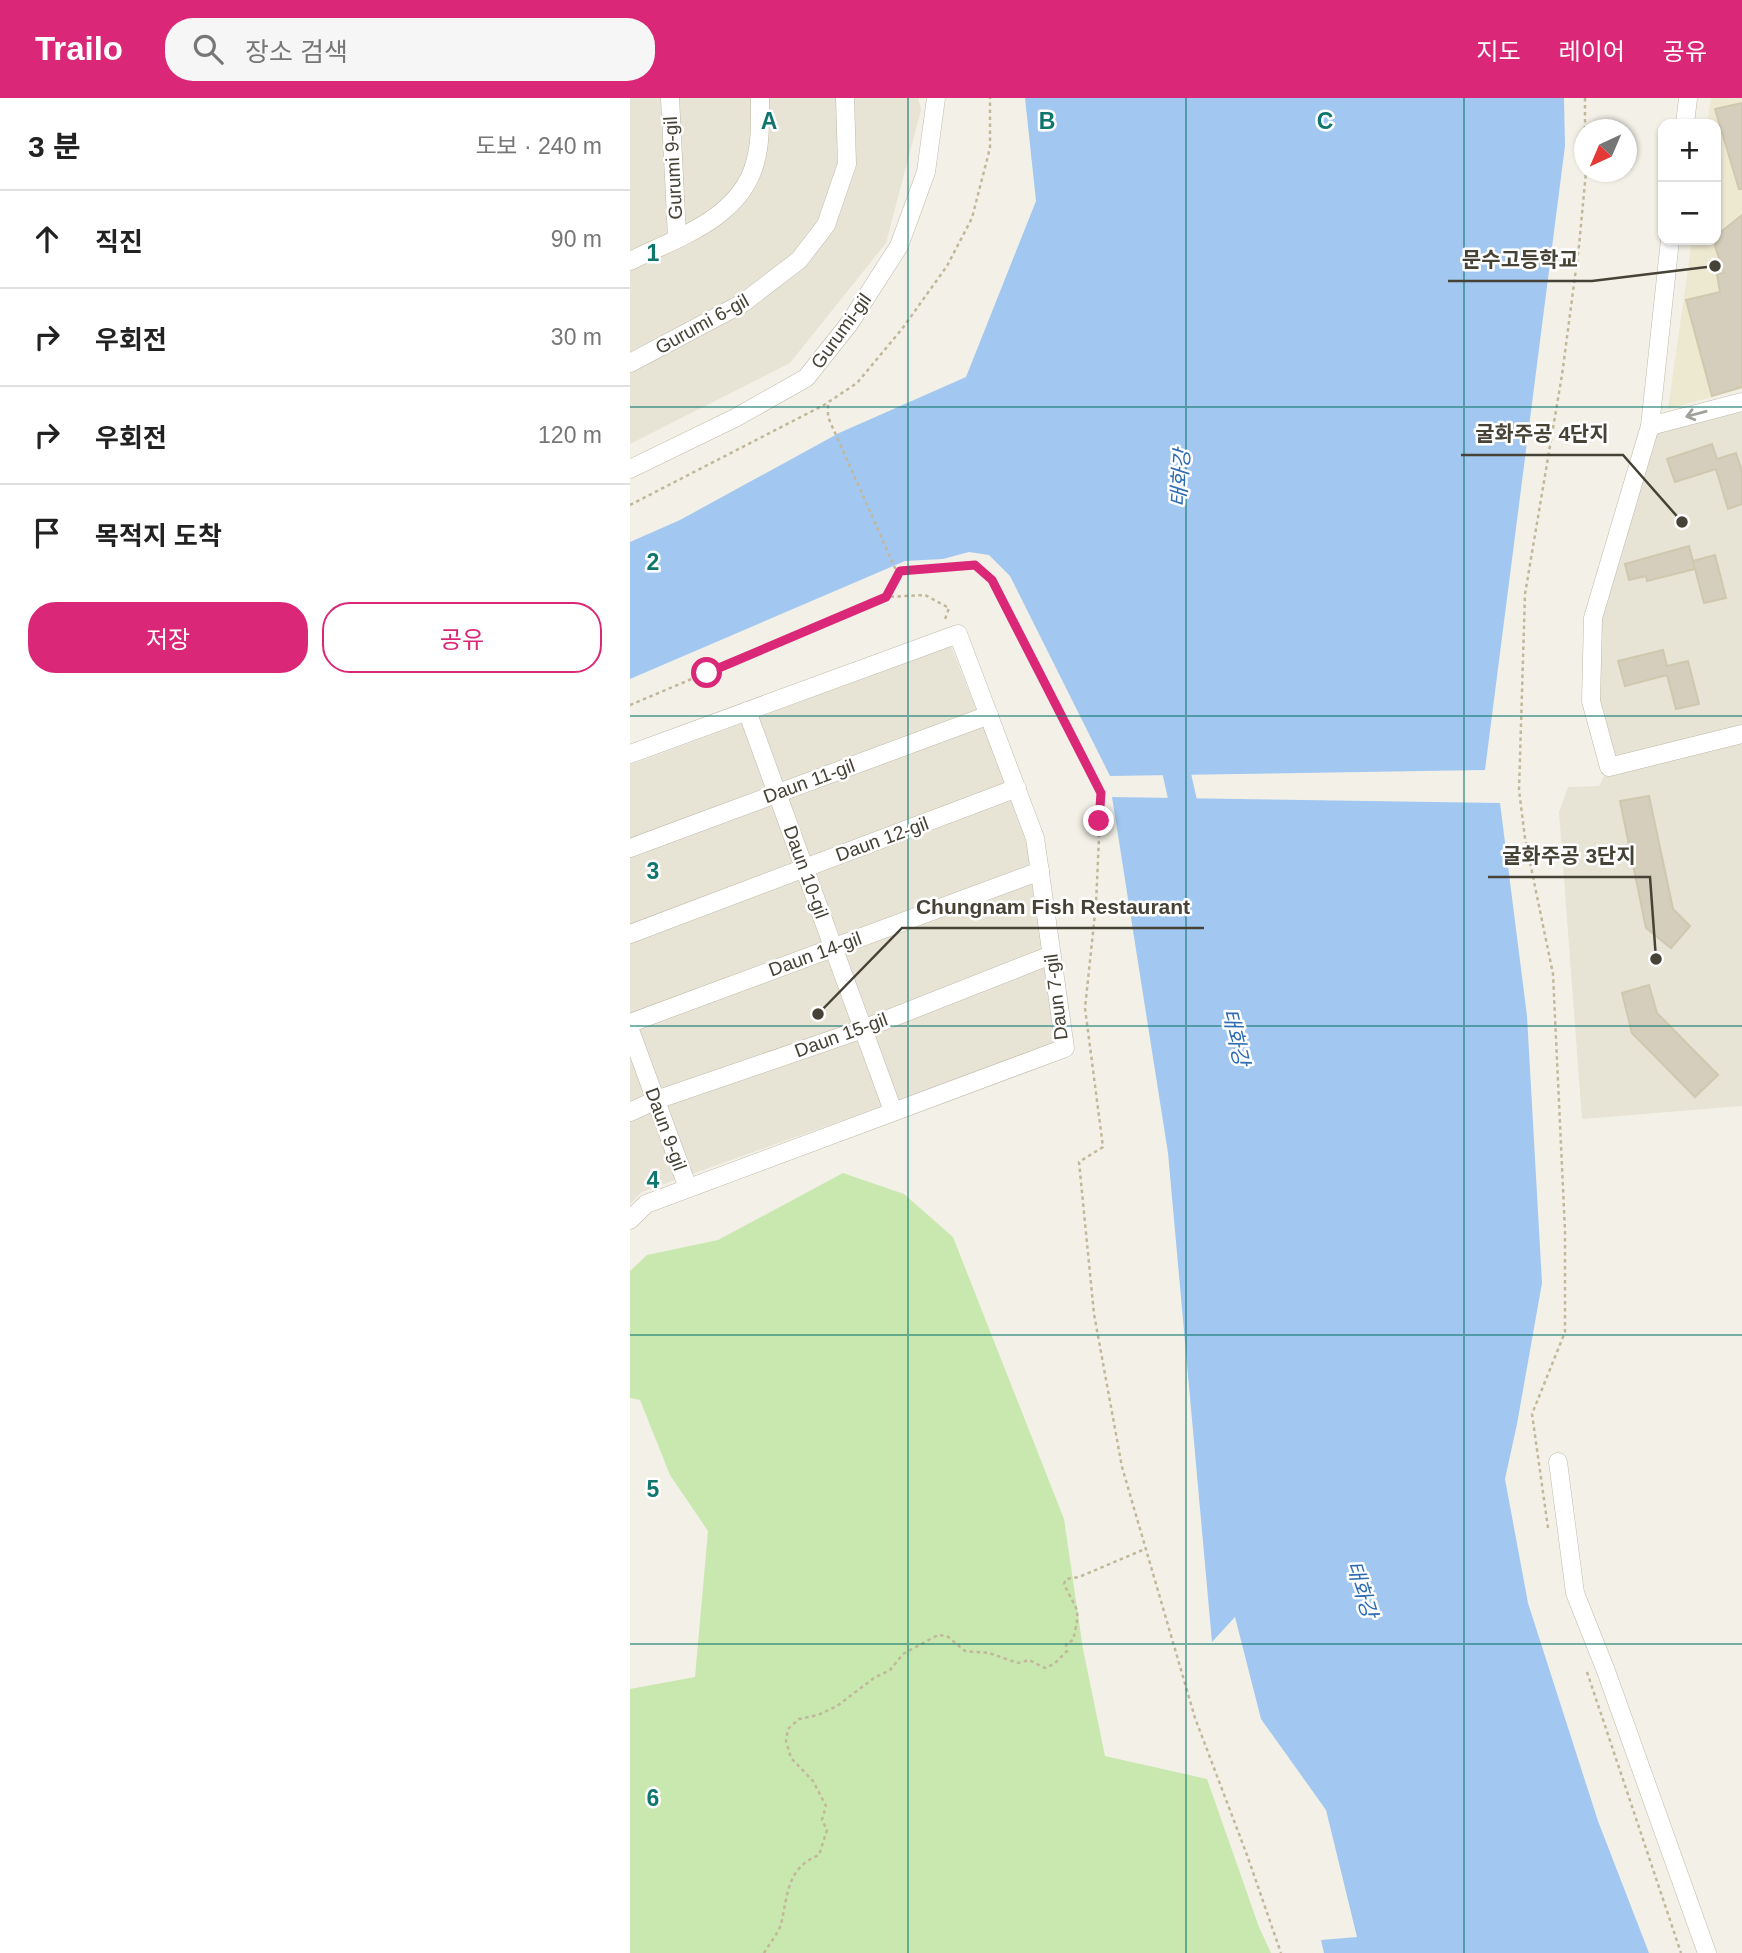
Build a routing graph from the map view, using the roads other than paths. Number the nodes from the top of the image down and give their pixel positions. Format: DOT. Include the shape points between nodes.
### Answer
graph roads {
  1 [pos="670,98"];
  2 [pos="760,98"];
  3 [pos="845,98"];
  4 [pos="936,98"];
  5 [pos="1688,98"];
  6 [pos="1686,119"];
  7 [pos="677,237"];
  8 [pos="1669,245"];
  9 [pos="630,261"];
  10 [pos="630,363"];
  11 [pos="1742,402"];
  12 [pos="1650,426"];
  13 [pos="630,469"];
  14 [pos="747,711"];
  15 [pos="989,715"];
  16 [pos="1742,734"];
  17 [pos="630,754"];
  18 [pos="1017,789"];
  19 [pos="777,793"];
  20 [pos="630,848"];
  21 [pos="804,867"];
  22 [pos="1040,871"];
  23 [pos="630,934"];
  24 [pos="833,947"];
  25 [pos="1051,955"];
  26 [pos="630,1023"];
  27 [pos="863,1029"];
  28 [pos="630,1030"];
  29 [pos="656,1100"];
  30 [pos="893,1111"];
  31 [pos="630,1112"];
  32 [pos="688,1188"];
  33 [pos="630,1220"];
  34 [pos="1558,1462"];
  35 [pos="1707,1953"];
  1 -- 7 [label="street, Gurumi 9-gil"];
  2 -- 7 [label="street" via="755,165 742,192 717,217"];
  3 -- 10 [label="street, Gurumi 6-gil" via="847,164 826,225 799,260 743,303"];
  4 -- 13 [label="street, Gurumi-gil" via="926,172 899,246 849,324 806,378"];
  5 -- 6 [label="street"];
  7 -- 9 [label="street"];
  8 -- 12 [label="street"];
  11 -- 12 [label="street, one-way"];
  12 -- 16 [label="street" via="1593,618 1591,701 1609,767"];
  14 -- 15 [label="street, Daun 7-gil" via="958,634"];
  14 -- 17 [label="street, Daun 7-gil"];
  14 -- 19 [label="street, Daun 10-gil"];
  15 -- 18 [label="street, Daun 7-gil"];
  15 -- 19 [label="street, Daun 11-gil"];
  18 -- 21 [label="street, Daun 12-gil"];
  18 -- 22 [label="street, Daun 7-gil" via="1035,838"];
  19 -- 20 [label="street, Daun 11-gil"];
  19 -- 21 [label="street, Daun 10-gil"];
  21 -- 23 [label="street, Daun 12-gil"];
  21 -- 24 [label="street, Daun 10-gil"];
  22 -- 24 [label="street, Daun 14-gil"];
  22 -- 25 [label="street, Daun 7-gil"];
  24 -- 26 [label="street, Daun 14-gil"];
  24 -- 27 [label="street, Daun 10-gil"];
  25 -- 27 [label="street, Daun 15-gil"];
  25 -- 30 [label="street, Daun 7-gil" via="1065,1048"];
  27 -- 29 [label="street, Daun 15-gil"];
  27 -- 30 [label="street, Daun 10-gil"];
  28 -- 29 [label="street, Daun 9-gil"];
  29 -- 31 [label="street, Daun 15-gil"];
  29 -- 32 [label="street, Daun 9-gil"];
  30 -- 32 [label="street, Daun 7-gil"];
  32 -- 33 [label="street, Daun 7-gil" via="646,1204"];
  34 -- 35 [label="street" via="1575,1593"];
}
